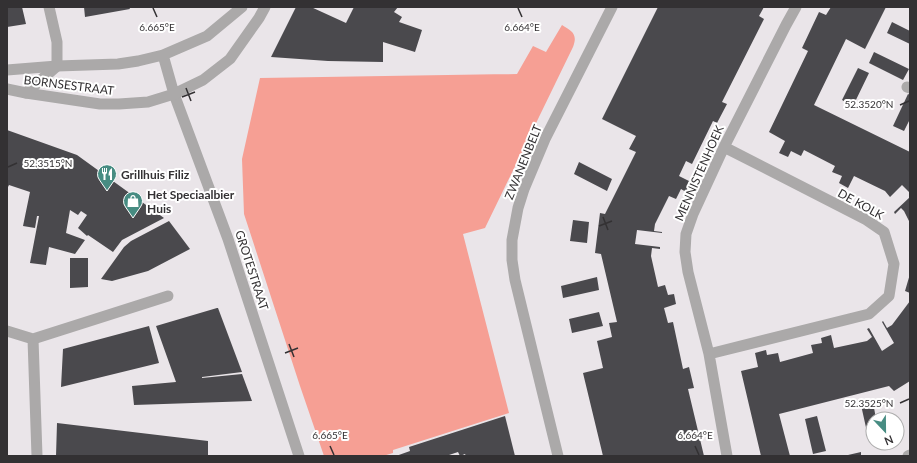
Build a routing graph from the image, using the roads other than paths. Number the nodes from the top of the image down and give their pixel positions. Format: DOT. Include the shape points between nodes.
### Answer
graph roads {
  1 [pos="49,7"];
  2 [pos="242,7"];
  3 [pos="265,7"];
  4 [pos="612,7"];
  5 [pos="796,7"];
  6 [pos="163,55"];
  7 [pos="57,66"];
  8 [pos="7,70"];
  9 [pos="7,89"];
  10 [pos="26,93"];
  11 [pos="174,94"];
  12 [pos="724,147"];
  13 [pos="168,296"];
  14 [pos="7,331"];
  15 [pos="33,339"];
  16 [pos="709,354"];
  17 [pos="37,456"];
  18 [pos="299,456"];
  19 [pos="558,456"];
  20 [pos="727,456"];
  1 -- 7 [label="street" via="57,42"];
  2 -- 6 [label="street, BORNSESTRAAT" via="207,36"];
  3 -- 11 [label="street, BORNSESTRAAT" via="230,59 203,80"];
  4 -- 19 [label="street, ZWANENBELT" via="532,168 518,208 512,240 515,280"];
  5 -- 12 [label="street, MENNISTENHOEK"];
  6 -- 7 [label="street, BORNSESTRAAT" via="118,64"];
  6 -- 11 [label="street, GROTESTRAAT"];
  7 -- 8 [label="street, BORNSESTRAAT"];
  7 -- 10 [label="street"];
  9 -- 10 [label="street, BORNSESTRAAT"];
  10 -- 11 [label="street, BORNSESTRAAT" via="100,104 148,102"];
  11 -- 18 [label="street, GROTESTRAAT" via="228,239"];
  12 -- 16 [label="street, MENNISTENHOEK" via="686,234 688,272"];
  12 -- 16 [label="street, DE KOLK" via="865,219 884,232 894,264 889,296 869,314"];
  13 -- 15 [label="street"];
  14 -- 15 [label="street"];
  15 -- 17 [label="street"];
  16 -- 20 [label="street, MENNISTENHOEK"];
}
